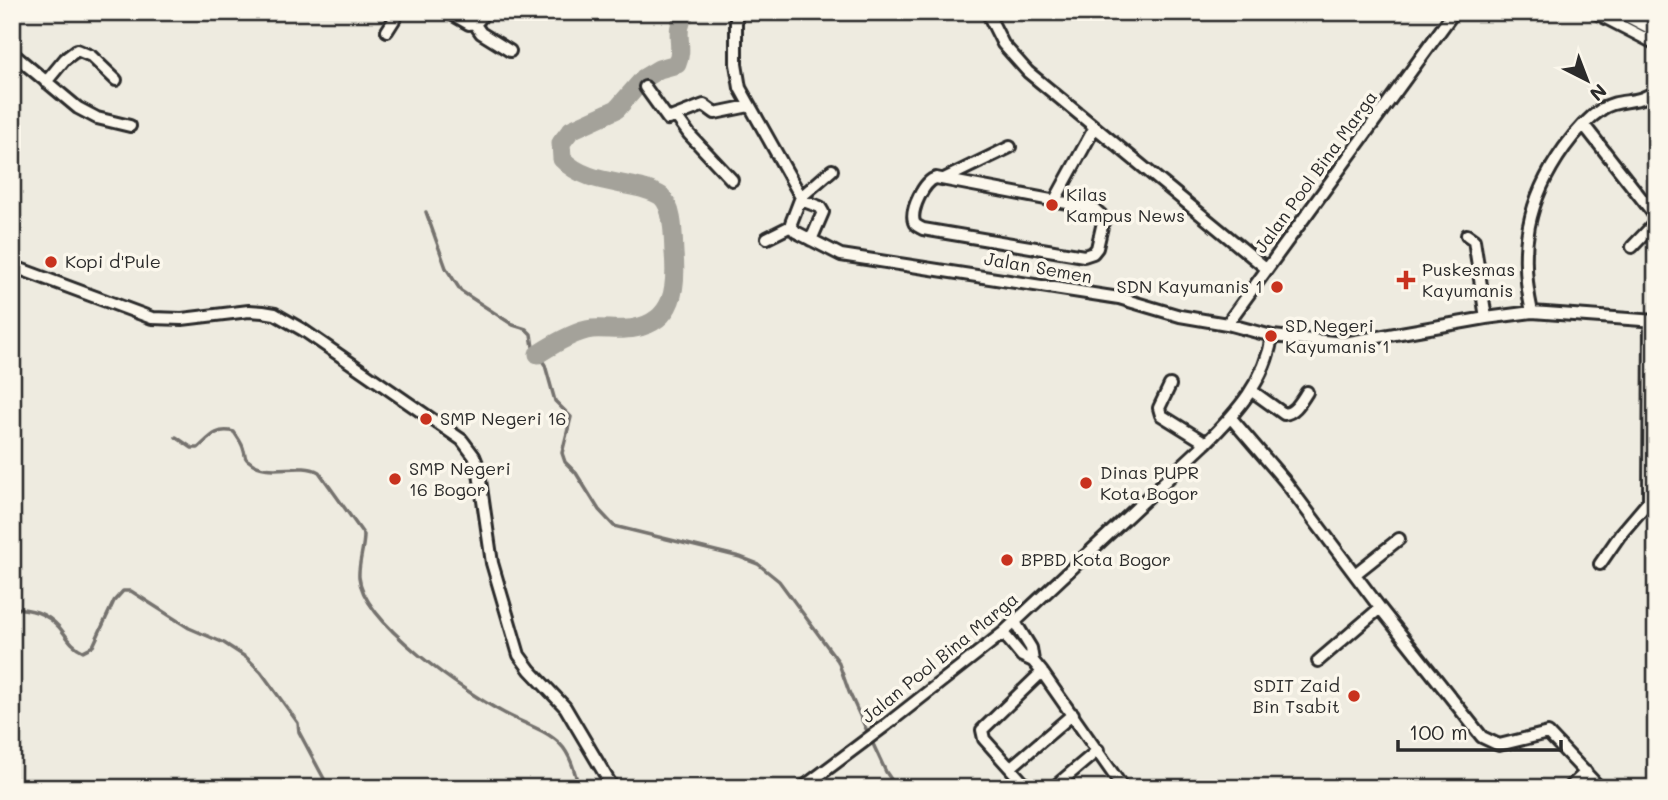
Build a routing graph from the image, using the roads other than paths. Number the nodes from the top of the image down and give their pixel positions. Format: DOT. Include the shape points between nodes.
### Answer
graph roads {
  1 [pos="399,12"];
  2 [pos="448,12"];
  3 [pos="485,12"];
  4 [pos="736,12"];
  5 [pos="987,12"];
  6 [pos="1454,12"];
  7 [pos="1594,12"];
  8 [pos="1625,12"];
  9 [pos="474,23"];
  10 [pos="1656,28"];
  11 [pos="387,31"];
  12 [pos="1656,44"];
  13 [pos="510,51"];
  14 [pos="12,53"];
  15 [pos="116,80"];
  16 [pos="47,82"];
  17 [pos="645,87"];
  18 [pos="1656,89"];
  19 [pos="749,106"];
  20 [pos="676,116"];
  21 [pos="1584,125"];
  22 [pos="130,126"];
  23 [pos="1095,127"];
  24 [pos="1010,147"];
  25 [pos="832,170"];
  26 [pos="944,178"];
  27 [pos="732,180"];
  28 [pos="801,198"];
  29 [pos="1055,200"];
  30 [pos="1656,220"];
  31 [pos="791,226"];
  32 [pos="1467,235"];
  33 [pos="767,238"];
  34 [pos="811,240"];
  35 [pos="1632,247"];
  36 [pos="12,266"];
  37 [pos="1267,269"];
  38 [pos="1532,312"];
  39 [pos="1486,318"];
  40 [pos="1653,321"];
  41 [pos="1227,324"];
  42 [pos="1272,336"];
  43 [pos="1170,385"];
  44 [pos="1252,391"];
  45 [pos="1307,392"];
  46 [pos="1231,418"];
  47 [pos="1206,443"];
  48 [pos="1652,482"];
  49 [pos="1652,504"];
  50 [pos="1399,539"];
  51 [pos="1600,564"];
  52 [pos="1355,574"];
  53 [pos="1380,607"];
  54 [pos="1015,622"];
  55 [pos="1003,633"];
  56 [pos="1033,661"];
  57 [pos="1318,662"];
  58 [pos="1042,672"];
  59 [pos="1073,713"];
  60 [pos="1098,750"];
  61 [pos="1010,768"];
  62 [pos="1586,772"];
  63 [pos="613,788"];
  64 [pos="802,788"];
  65 [pos="1028,788"];
  66 [pos="1053,788"];
  67 [pos="1123,788"];
  68 [pos="1569,788"];
  69 [pos="1600,788"];
  1 -- 11 [label="street"];
  2 -- 9 [label="street" via="465,23"];
  3 -- 9 [label="street"];
  4 -- 19 [label="street" via="738,79"];
  5 -- 23 [label="street" via="1018,63"];
  6 -- 37 [label="street, Jalan Pool Bina Marga"];
  7 -- 12 [label="street"];
  8 -- 10 [label="highway"];
  9 -- 13 [label="street" via="481,33"];
  14 -- 16 [label="street"];
  15 -- 16 [label="street" via="91,56 77,50"];
  16 -- 22 [label="street" via="78,108"];
  17 -- 20 [label="street" via="665,118"];
  18 -- 21 [label="street" via="1639,101 1611,104"];
  19 -- 20 [label="street" via="715,113 704,105"];
  19 -- 28 [label="street"];
  20 -- 27 [label="street"];
  21 -- 30 [label="street"];
  21 -- 38 [label="street" via="1547,174 1533,205 1525,260"];
  23 -- 29 [label="street"];
  23 -- 37 [label="street"];
  24 -- 26 [label="street"];
  25 -- 28 [label="street"];
  26 -- 29 [label="street"];
  26 -- 29 [label="street" via="930,180 921,190 913,219 919,227 1084,256 1093,253 1101,215 1093,208"];
  28 -- 31 [label="street"];
  28 -- 34 [label="street" via="823,212"];
  30 -- 35 [label="street"];
  31 -- 33 [label="street"];
  31 -- 34 [label="street, Jalan Semen"];
  32 -- 39 [label="street" via="1474,240"];
  34 -- 41 [label="street, Jalan Semen" via="841,255 1119,298"];
  36 -- 63 [label="street" via="152,318 249,311 275,314 463,440 478,466 492,563 519,655 565,707"];
  37 -- 41 [label="street, Jalan Pool Bina Marga"];
  38 -- 39 [label="street"];
  38 -- 40 [label="street"];
  39 -- 42 [label="street" via="1345,343"];
  40 -- 48 [label="street"];
  41 -- 42 [label="street"];
  42 -- 44 [label="street, Jalan Pool Bina Marga"];
  43 -- 47 [label="street" via="1159,408 1161,415"];
  44 -- 45 [label="street" via="1284,414 1295,409"];
  44 -- 46 [label="street, Jalan Pool Bina Marga"];
  46 -- 47 [label="street, Jalan Pool Bina Marga"];
  46 -- 52 [label="street"];
  47 -- 54 [label="street, Jalan Pool Bina Marga"];
  48 -- 49 [label="street"];
  49 -- 51 [label="street" via="1620,535"];
  50 -- 52 [label="street"];
  52 -- 53 [label="street"];
  53 -- 57 [label="street"];
  53 -- 62 [label="street" via="1482,737 1499,745 1548,733"];
  54 -- 55 [label="street, Jalan Pool Bina Marga"];
  54 -- 56 [label="street" via="1031,648"];
  55 -- 56 [label="street" via="1022,656"];
  55 -- 64 [label="street, Jalan Pool Bina Marga"];
  56 -- 58 [label="street"];
  58 -- 59 [label="street"];
  58 -- 61 [label="street" via="982,730 984,739"];
  59 -- 60 [label="street"];
  59 -- 61 [label="street"];
  60 -- 66 [label="street"];
  60 -- 67 [label="street"];
  61 -- 65 [label="street"];
  62 -- 68 [label="street"];
  62 -- 69 [label="street"];
}
